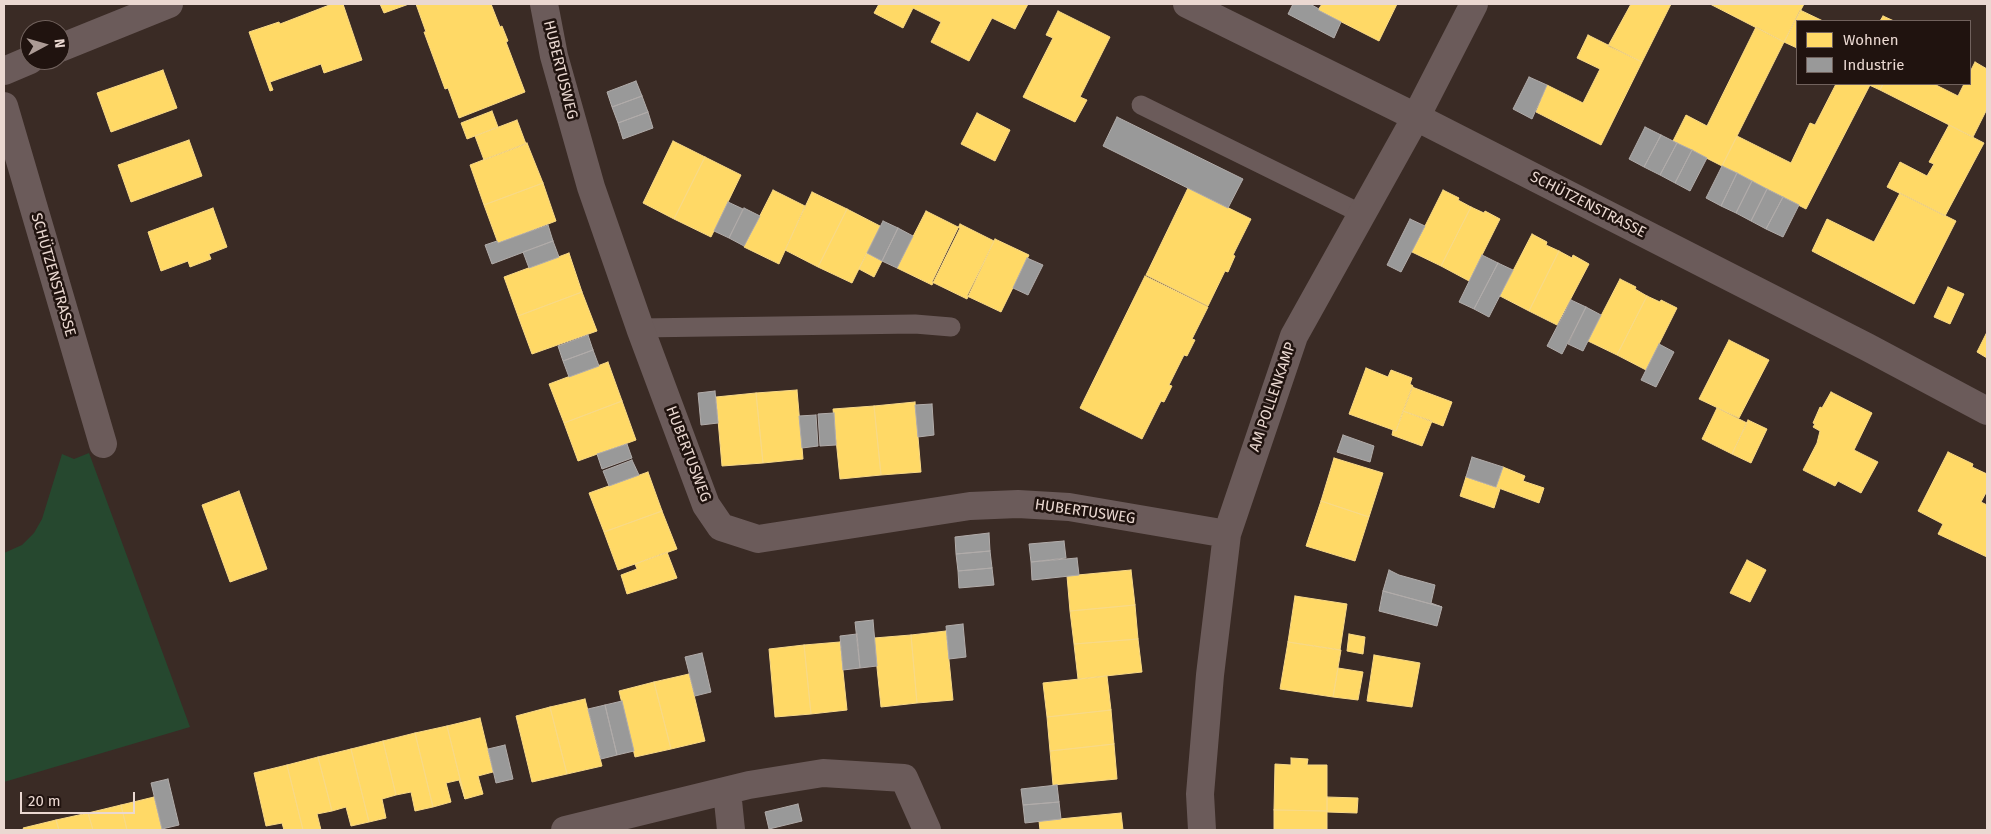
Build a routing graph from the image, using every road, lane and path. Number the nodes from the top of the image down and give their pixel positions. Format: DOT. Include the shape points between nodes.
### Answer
graph roads {
  1 [pos="169,4"];
  2 [pos="544,4"];
  3 [pos="1187,4"];
  4 [pos="1474,4"];
  5 [pos="70,44"];
  6 [pos="20,64"];
  7 [pos="4,71"];
  8 [pos="1141,105"];
  9 [pos="4,106"];
  10 [pos="1416,117"];
  11 [pos="1362,214"];
  12 [pos="951,327"];
  13 [pos="640,328"];
  14 [pos="1987,411"];
  15 [pos="103,444"];
  16 [pos="1226,534"];
  17 [pos="727,791"];
  18 [pos="565,830"];
  19 [pos="731,830"];
  20 [pos="927,830"];
  21 [pos="1202,830"];
  1 -- 5 [label="street"];
  2 -- 13 [label="street, HUBERTUSWEG" via="554,56 591,187"];
  3 -- 10 [label="street, SCHÜTZENSTRASSE"];
  4 -- 10 [label="street, AM POLLENKAMP"];
  6 -- 7 [label="street"];
  8 -- 11 [label="lane"];
  9 -- 15 [label="street, SCHÜTZENSTRASSE"];
  10 -- 11 [label="street, AM POLLENKAMP"];
  10 -- 14 [label="street, SCHÜTZENSTRASSE" via="1859,342"];
  11 -- 16 [label="street, AM POLLENKAMP" via="1294,336"];
  12 -- 13 [label="lane" via="915,324"];
  13 -- 16 [label="street, HUBERTUSWEG" via="706,505 721,527 758,539 970,506 1018,504 1068,507"];
  16 -- 21 [label="street, AM POLLENKAMP" via="1200,784"];
  17 -- 18 [label="street"];
  17 -- 19 [label="street"];
  17 -- 20 [label="street" via="823,773 904,778"];
}
